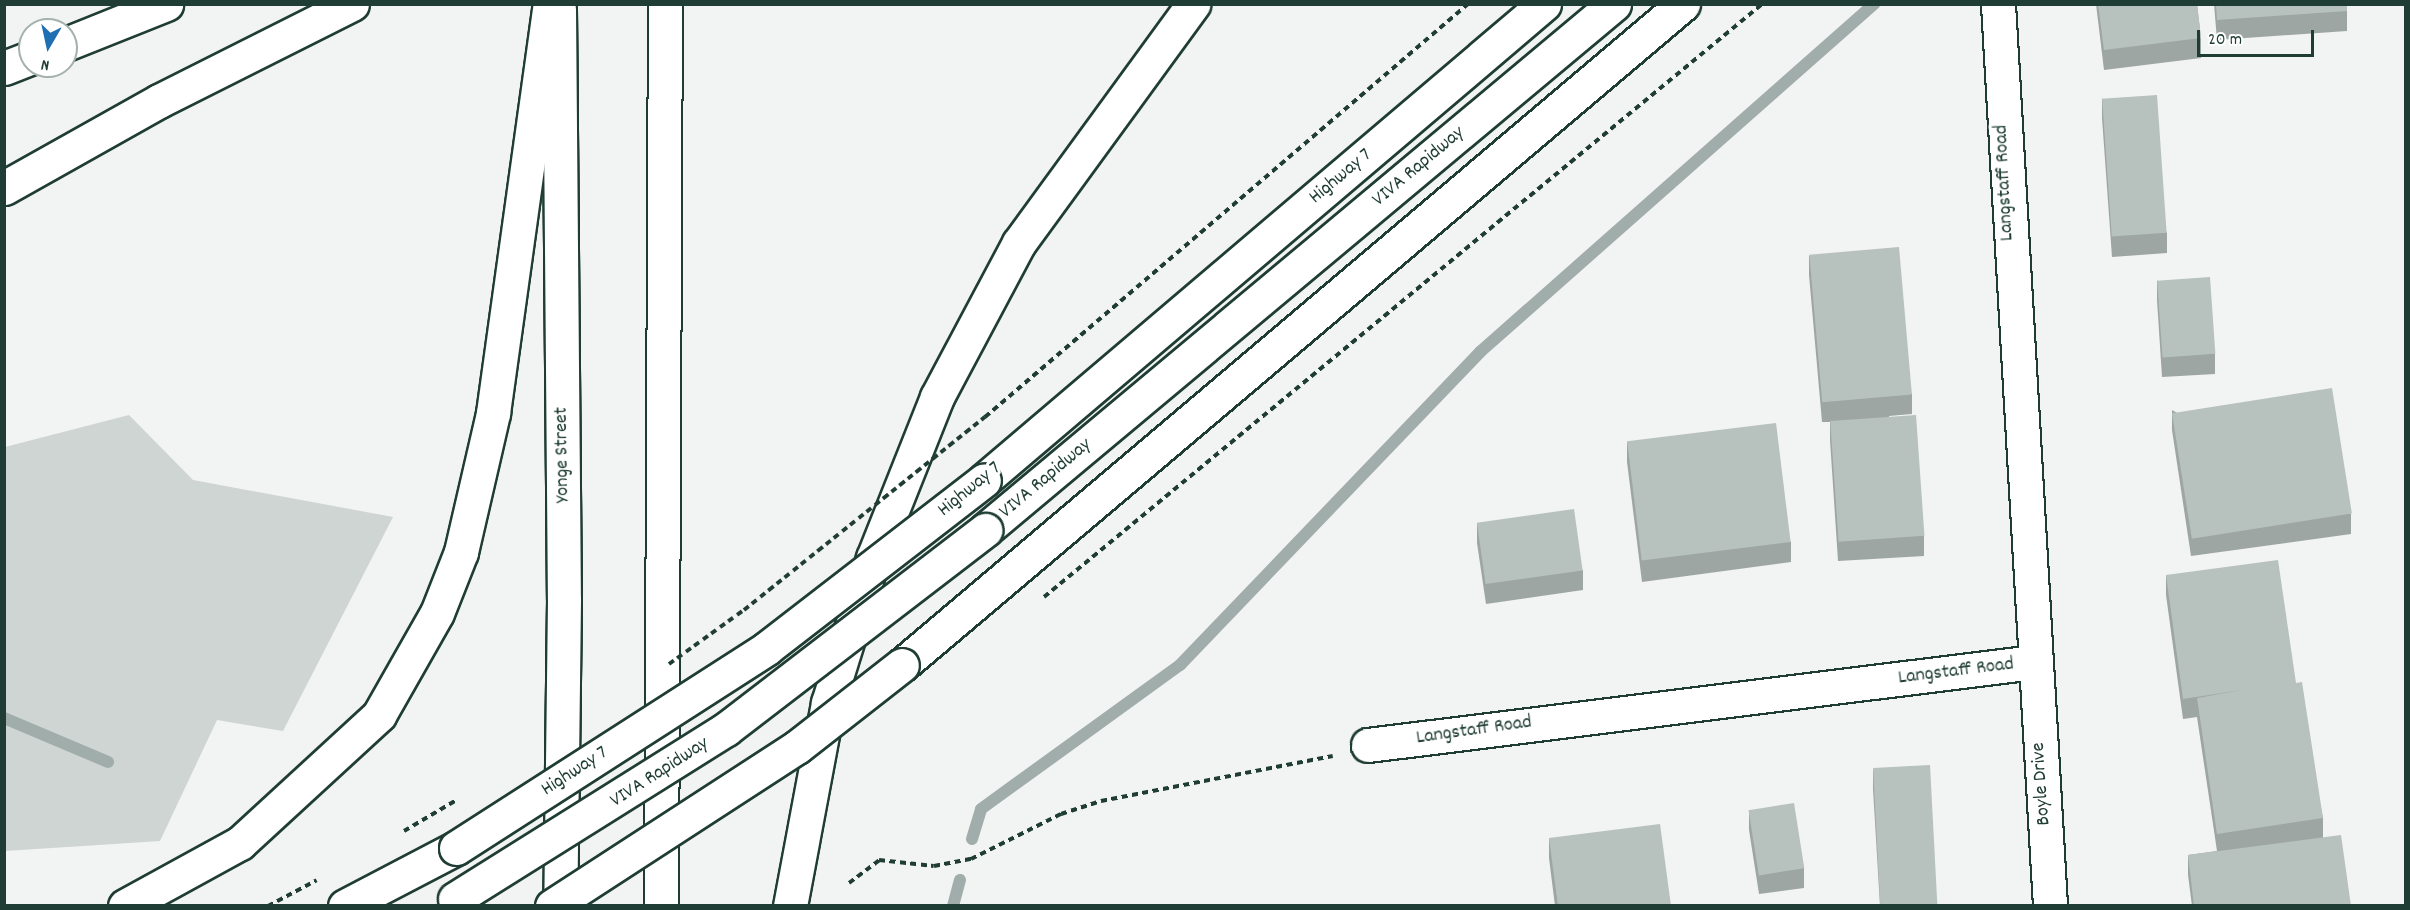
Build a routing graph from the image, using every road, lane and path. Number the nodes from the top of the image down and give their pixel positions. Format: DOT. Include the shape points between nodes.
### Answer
graph roads {
  1 [pos="166,4"];
  2 [pos="352,4"];
  3 [pos="550,4"];
  4 [pos="559,4"];
  5 [pos="665,4"];
  6 [pos="1193,4"];
  7 [pos="1468,4"];
  8 [pos="1544,4"];
  9 [pos="1614,4"];
  10 [pos="1683,4"];
  11 [pos="1762,4"];
  12 [pos="1998,4"];
  13 [pos="78,39"];
  14 [pos="4,188"];
  15 [pos="1035,604"];
  16 [pos="2033,662"];
  17 [pos="657,672"];
  18 [pos="1368,745"];
  19 [pos="466,795"];
  20 [pos="455,801"];
  21 [pos="849,883"];
  22 [pos="449,902"];
  23 [pos="125,906"];
  24 [pos="345,906"];
  25 [pos="552,906"];
  26 [pos="560,906"];
  27 [pos="661,906"];
  28 [pos="790,906"];
  29 [pos="2050,906"];
  1 -- 13 [label="main road"];
  2 -- 14 [label="main road" via="159,101"];
  3 -- 23 [label="main road" via="493,413 461,552 437,613 379,715 240,843"];
  4 -- 26 [label="main road, Yonge Street" via="564,600"];
  5 -- 27 [label="main road"];
  6 -- 28 [label="main road" via="1019,243 937,398 873,558 828,703"];
  7 -- 17 [label="path, bridge" via="985,417 744,610"];
  8 -- 24 [label="main road, Highway 7, bridge" via="984,480 767,648 456,848"];
  9 -- 22 [label="main road, VIVA Rapidway, bridge" via="984,530 726,729"];
  10 -- 25 [label="main road, bridge" via="902,665 796,747"];
  11 -- 15 [label="path"];
  12 -- 16 [label="main road, Langstaff Road"];
  16 -- 18 [label="main road, Langstaff Road"];
  16 -- 29 [label="main road, Boyle Drive"];
  18 -- 21 [label="path" via="1314,763 1101,801 1061,814 971,859 934,866 879,860"];
  19 -- 20 [label="path"];
}
